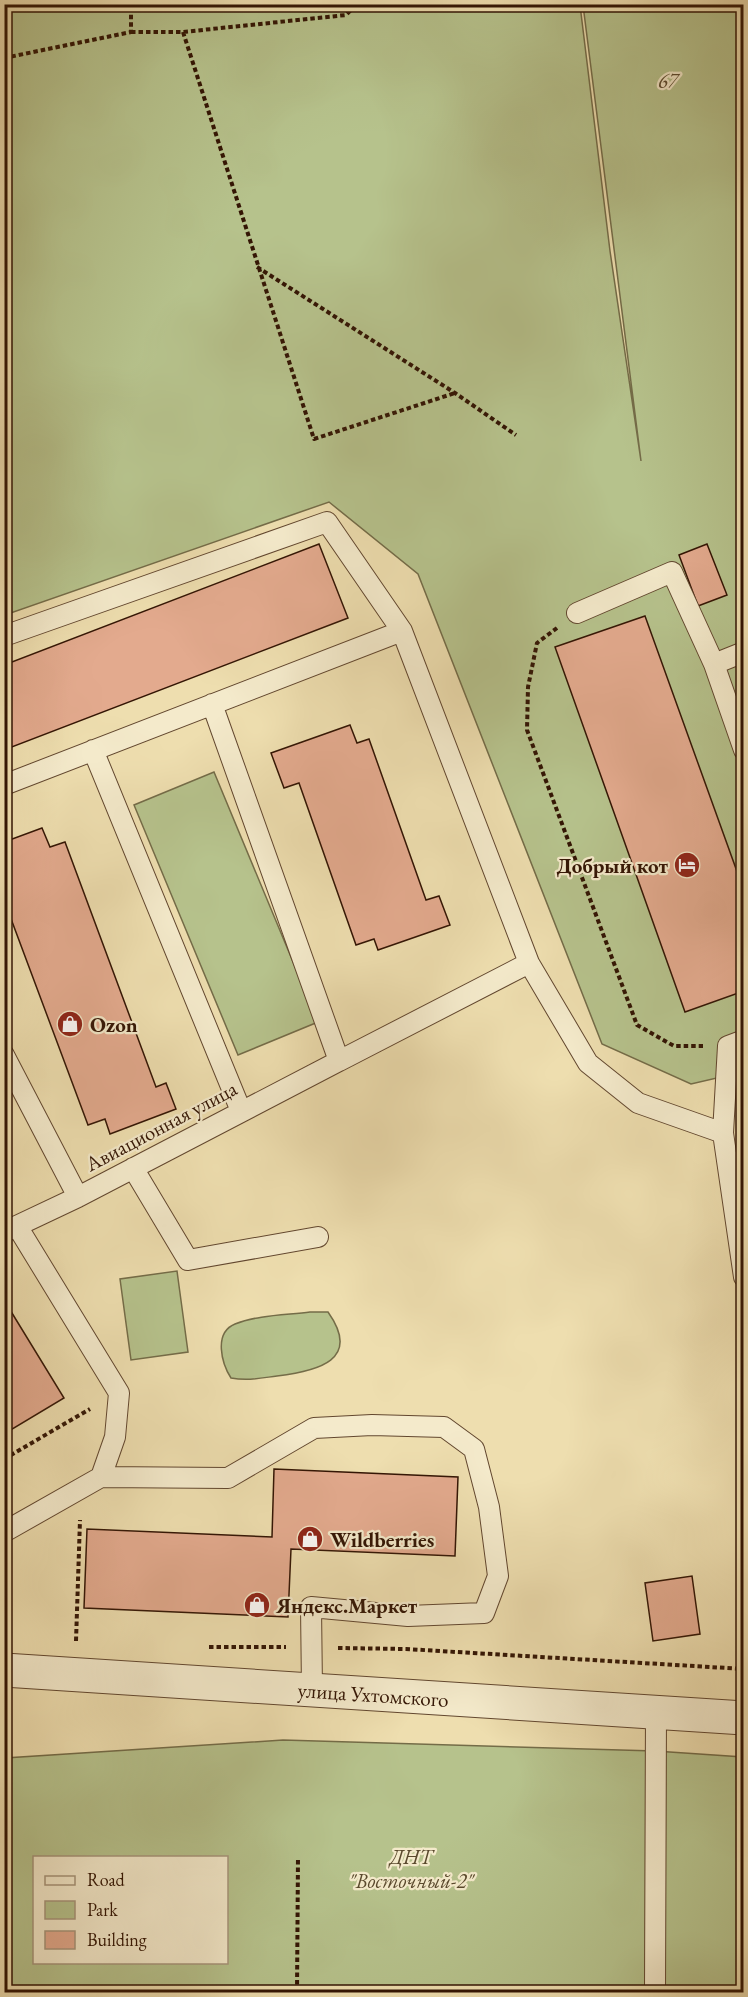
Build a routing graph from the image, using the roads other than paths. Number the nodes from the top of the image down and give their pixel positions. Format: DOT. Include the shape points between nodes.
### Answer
graph roads {
  1 [pos="577,613"];
  2 [pos="402,632"];
  3 [pos="4,636"];
  4 [pos="744,652"];
  5 [pos="714,664"];
  6 [pos="212,704"];
  7 [pos="93,750"];
  8 [pos="744,750"];
  9 [pos="4,785"];
  10 [pos="529,963"];
  11 [pos="736,1043"];
  12 [pos="4,1055"];
  13 [pos="339,1061"];
  14 [pos="241,1111"];
  15 [pos="723,1133"];
  16 [pos="133,1168"];
  17 [pos="78,1197"];
  18 [pos="11,1229"];
  19 [pos="318,1237"];
  20 [pos="744,1277"];
  21 [pos="101,1477"];
  22 [pos="4,1532"];
  23 [pos="4,1670"];
  24 [pos="312,1689"];
  25 [pos="656,1712"];
  26 [pos="744,1718"];
  27 [pos="655,1992"];
  1 -- 5 [label="lane" via="672,572"];
  2 -- 3 [label="lane" via="327,522"];
  2 -- 6 [label="lane"];
  2 -- 10 [label="lane"];
  4 -- 5 [label="lane"];
  5 -- 8 [label="lane"];
  6 -- 7 [label="lane"];
  6 -- 13 [label="lane"];
  7 -- 9 [label="lane"];
  7 -- 14 [label="lane"];
  10 -- 13 [label="lane, Авиационная улица"];
  10 -- 15 [label="lane" via="588,1063 638,1103"];
  11 -- 15 [label="lane"];
  12 -- 17 [label="lane"];
  13 -- 14 [label="lane, Авиационная улица"];
  14 -- 16 [label="lane, Авиационная улица"];
  15 -- 20 [label="lane"];
  16 -- 17 [label="lane, Авиационная улица"];
  16 -- 19 [label="lane" via="188,1260"];
  17 -- 18 [label="lane, Авиационная улица"];
  18 -- 21 [label="lane" via="119,1393 115,1437"];
  21 -- 22 [label="lane"];
  21 -- 24 [label="lane" via="228,1478 314,1428 444,1427 474,1449 489,1507 498,1576 484,1612 408,1616 311,1607"];
  23 -- 24 [label="street, улица Ухтомского"];
  24 -- 25 [label="street, улица Ухтомского"];
  25 -- 26 [label="street, улица Ухтомского"];
  25 -- 27 [label="lane"];
}
